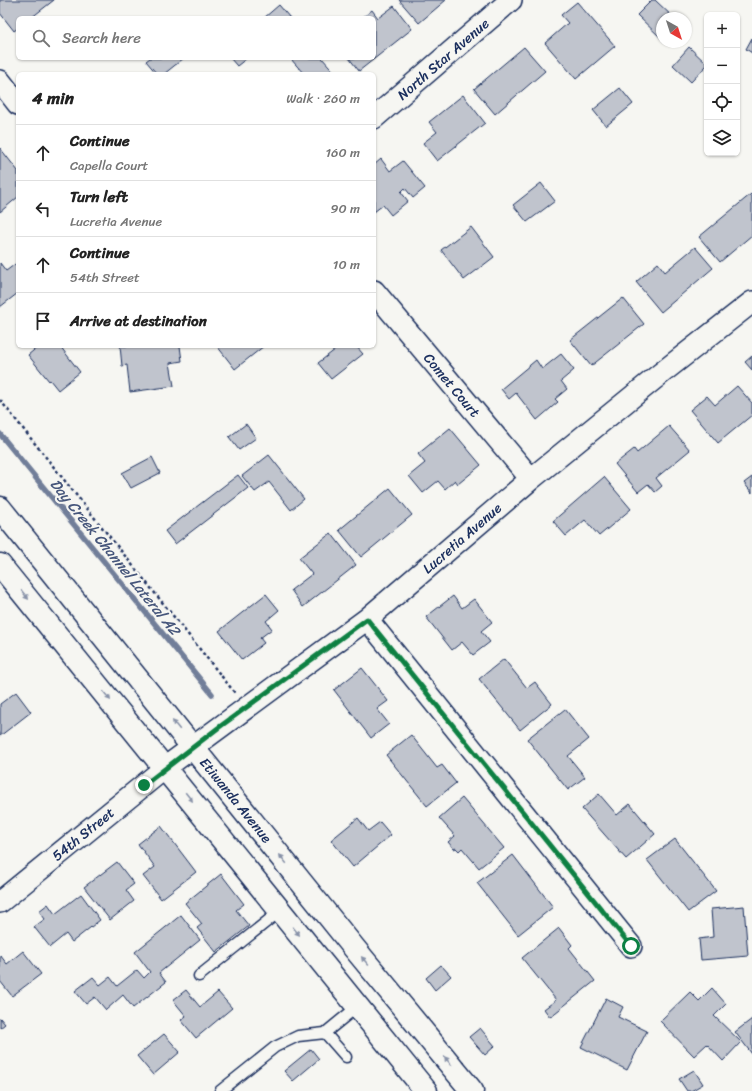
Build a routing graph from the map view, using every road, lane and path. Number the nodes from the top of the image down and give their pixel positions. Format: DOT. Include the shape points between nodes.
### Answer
graph roads {
  1 [pos="511,0"];
  2 [pos="0,81"];
  3 [pos="16,101"];
  4 [pos="376,116"];
  5 [pos="376,293"];
  6 [pos="752,302"];
  7 [pos="0,400"];
  8 [pos="531,479"];
  9 [pos="0,508"];
  10 [pos="0,565"];
  11 [pos="367,619"];
  12 [pos="246,708"];
  13 [pos="193,747"];
  14 [pos="166,767"];
  15 [pos="0,902"];
  16 [pos="280,911"];
  17 [pos="631,946"];
  18 [pos="199,976"];
  19 [pos="358,1006"];
  20 [pos="325,1033"];
  21 [pos="346,1057"];
  22 [pos="220,1091"];
  23 [pos="426,1091"];
  24 [pos="472,1091"];
  1 -- 4 [label="street, North Star Avenue"];
  2 -- 3 [label="street"];
  5 -- 8 [label="street, Comet Court"];
  6 -- 8 [label="street, Lucretia Avenue"];
  7 -- 12 [label="path"];
  8 -- 11 [label="street, Lucretia Avenue"];
  13 -- 9 [label="main road, Etiwanda Avenue, one-way"];
  10 -- 14 [label="main road, one-way"];
  11 -- 12 [label="street, Lucretia Avenue"];
  11 -- 17 [label="street"];
  12 -- 13 [label="street, Lucretia Avenue"];
  13 -- 14 [label="street, Lucretia Avenue"];
  24 -- 13 [label="main road, Etiwanda Avenue, one-way"];
  14 -- 15 [label="street, 54th Street"];
  14 -- 16 [label="main road, one-way"];
  16 -- 18 [label="lane"];
  16 -- 19 [label="main road, one-way"];
  19 -- 20 [label="lane"];
  19 -- 23 [label="main road"];
  20 -- 21 [label="lane"];
  20 -- 22 [label="lane" via="298,1036 275,1047"];
}
